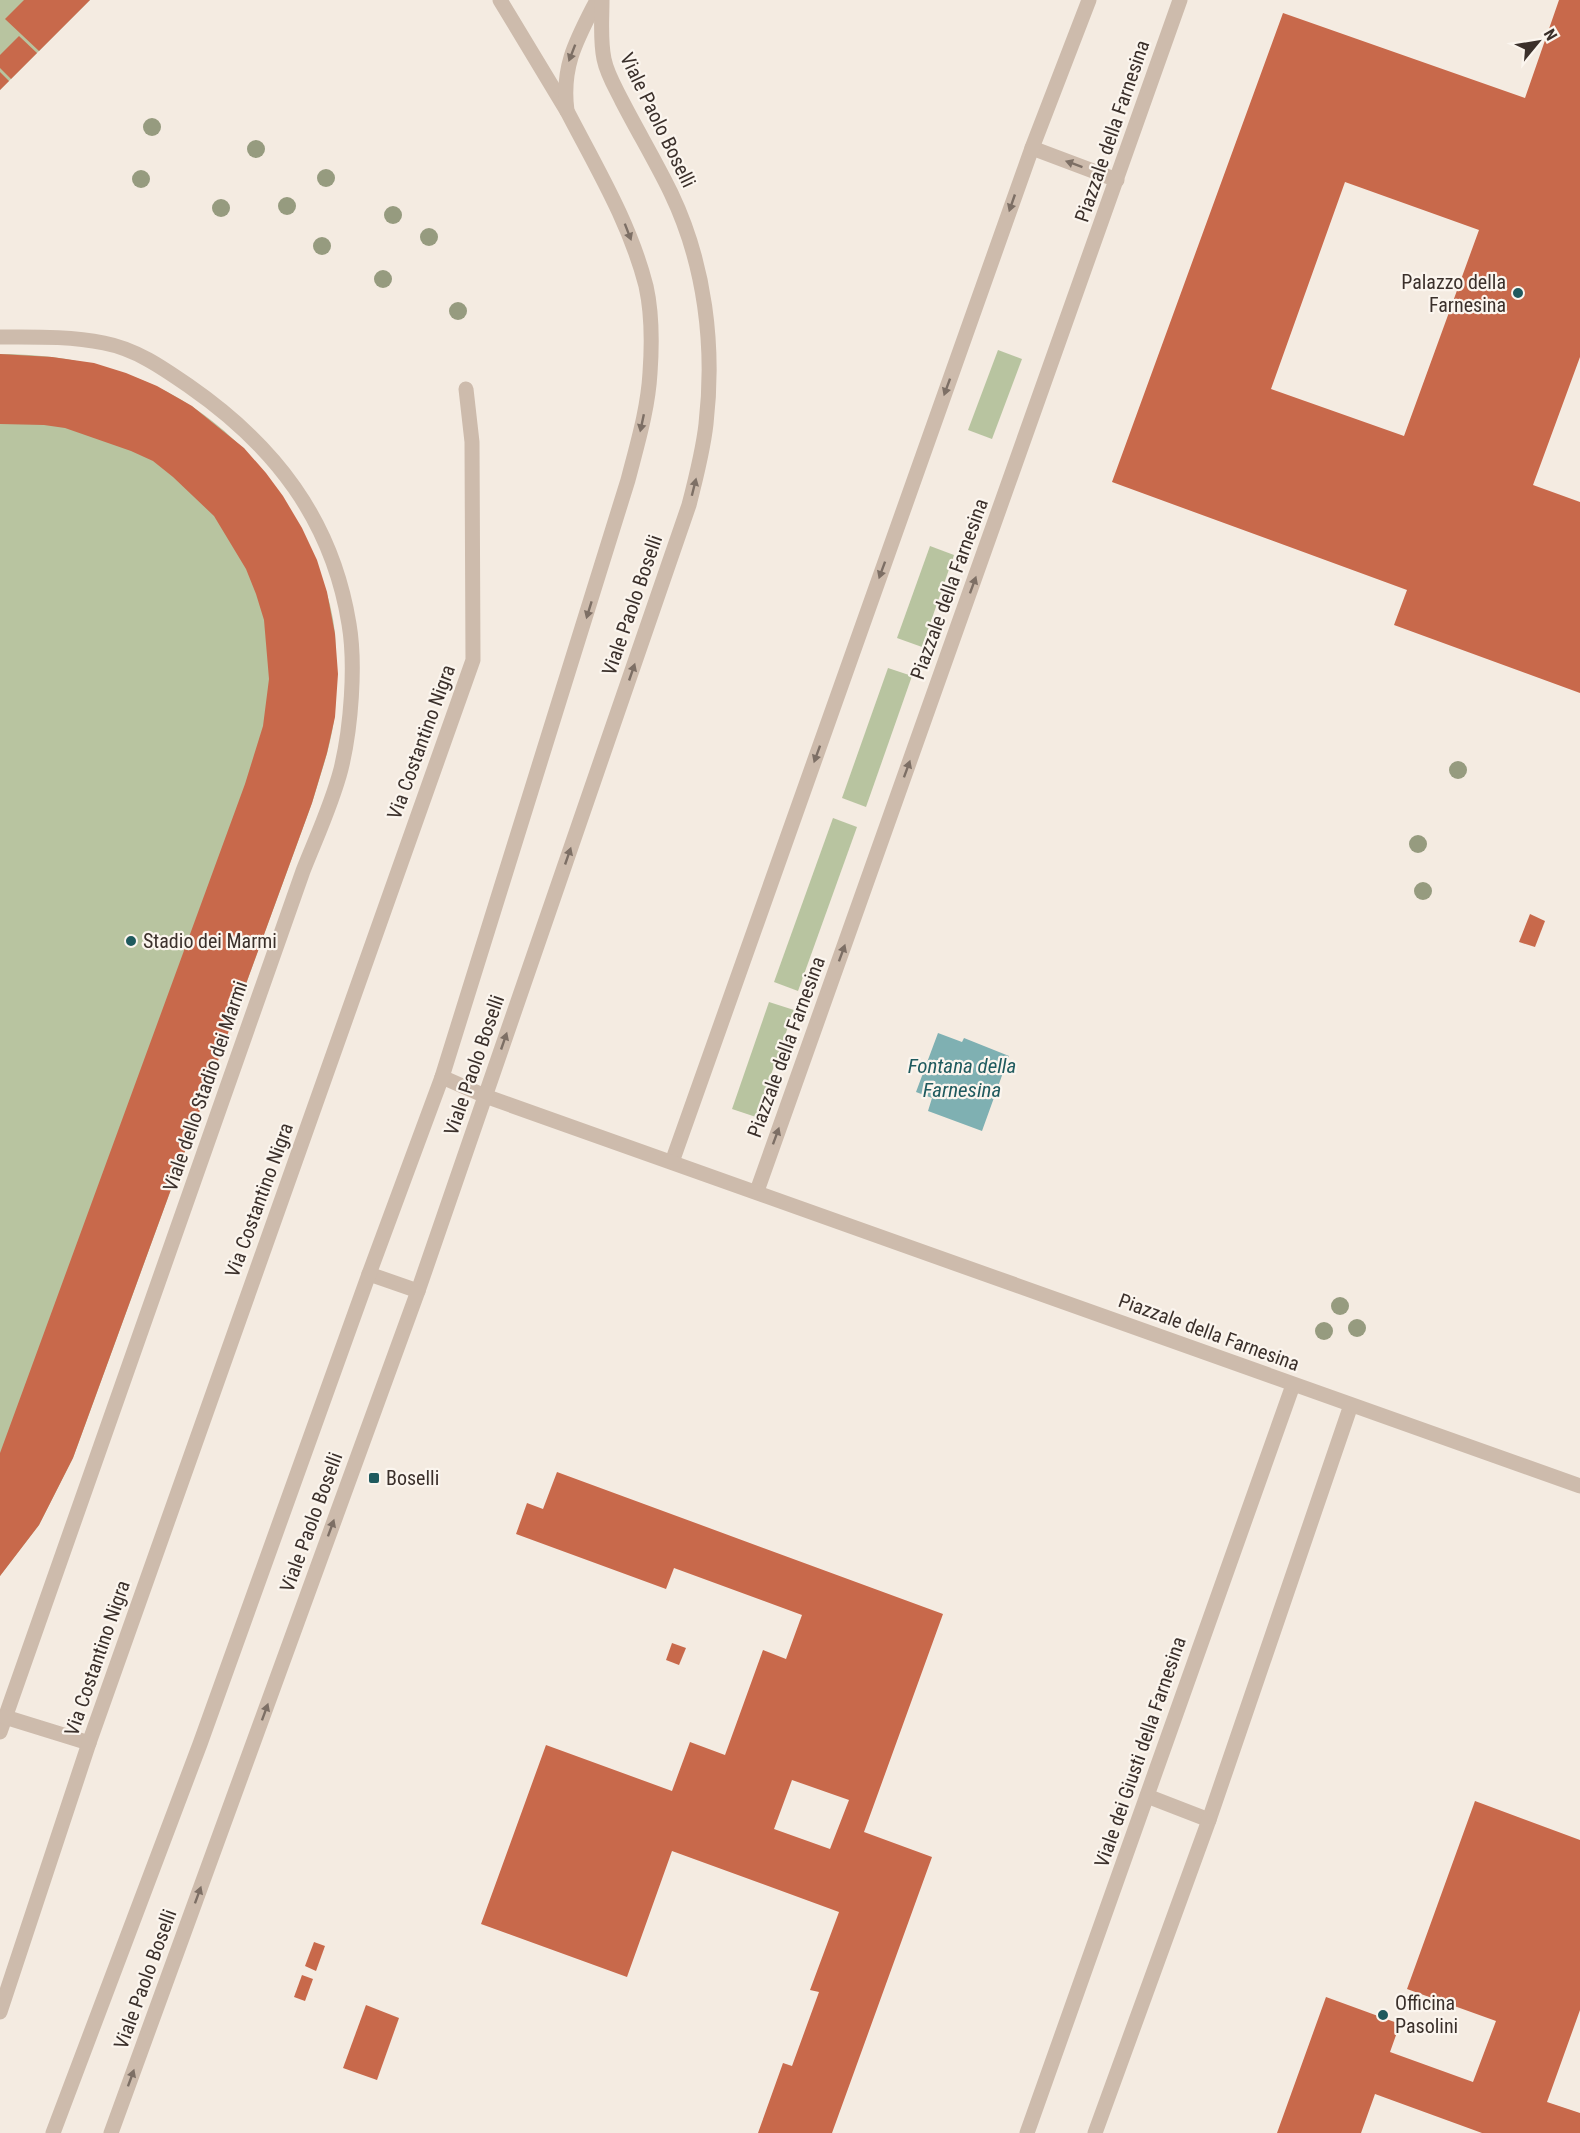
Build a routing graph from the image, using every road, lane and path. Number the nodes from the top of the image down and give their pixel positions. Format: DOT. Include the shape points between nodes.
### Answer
graph roads {
  1 [pos="500,0"];
  2 [pos="597,0"];
  3 [pos="602,0"];
  4 [pos="1089,0"];
  5 [pos="1180,0"];
  6 [pos="567,111"];
  7 [pos="1032,148"];
  8 [pos="1117,180"];
  9 [pos="0,337"];
  10 [pos="466,389"];
  11 [pos="442,1077"];
  12 [pos="485,1096"];
  13 [pos="672,1162"];
  14 [pos="757,1191"];
  15 [pos="369,1274"];
  16 [pos="418,1291"];
  17 [pos="1293,1385"];
  18 [pos="1351,1405"];
  19 [pos="1580,1486"];
  20 [pos="5,1717"];
  21 [pos="0,1732"];
  22 [pos="89,1743"];
  23 [pos="1147,1796"];
  24 [pos="1209,1820"];
  25 [pos="0,2012"];
  26 [pos="53,2133"];
  27 [pos="111,2133"];
  28 [pos="1027,2133"];
  29 [pos="1095,2133"];
  1 -- 6 [label="street, Viale Paolo Boselli"];
  2 -- 6 [label="street, Viale Paolo Boselli, one-way" via="569,59 565,81"];
  12 -- 3 [label="street, Viale Paolo Boselli, one-way" via="689,505 706,424 707,331 697,263 671,193 604,61"];
  4 -- 7 [label="street"];
  5 -- 8 [label="street, Piazzale della Farnesina"];
  6 -- 11 [label="street, Viale Paolo Boselli, one-way" via="621,214 636,253 650,315 651,374 628,480"];
  8 -- 7 [label="street, one-way"];
  7 -- 13 [label="street, one-way"];
  14 -- 8 [label="street, Piazzale della Farnesina, one-way"];
  9 -- 20 [label="street, Viale dello Stadio dei Marmi" via="54,337 106,343 156,363 251,435 287,476 315,520 337,573 349,625 351,670 341,769"];
  10 -- 22 [label="street, Via Costantino Nigra" via="472,442 472,660"];
  11 -- 12 [label="street, Piazzale della Farnesina"];
  11 -- 15 [label="street, Viale Paolo Boselli"];
  12 -- 13 [label="street, Piazzale della Farnesina"];
  12 -- 16 [label="street, Viale Paolo Boselli"];
  13 -- 14 [label="street, Piazzale della Farnesina"];
  14 -- 17 [label="street, Piazzale della Farnesina"];
  15 -- 16 [label="street"];
  15 -- 26 [label="street, Viale Paolo Boselli" via="200,1744"];
  27 -- 16 [label="street, Viale Paolo Boselli, one-way"];
  17 -- 18 [label="street, Piazzale della Farnesina"];
  17 -- 23 [label="street, Viale dei Giusti della Farnesina"];
  18 -- 19 [label="street, Piazzale della Farnesina"];
  18 -- 24 [label="street"];
  20 -- 21 [label="street, Viale dello Stadio dei Marmi"];
  20 -- 22 [label="street"];
  22 -- 25 [label="street, Via Costantino Nigra"];
  23 -- 24 [label="street"];
  23 -- 28 [label="street, Viale dei Giusti della Farnesina"];
  24 -- 29 [label="street"];
}
